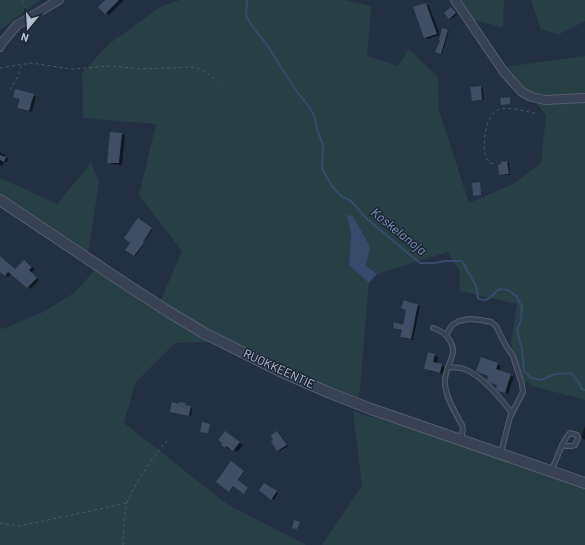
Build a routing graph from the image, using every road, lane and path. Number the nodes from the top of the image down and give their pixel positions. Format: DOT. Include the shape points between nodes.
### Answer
graph roads {
  1 [pos="22,0"];
  2 [pos="59,0"];
  3 [pos="454,0"];
  4 [pos="30,18"];
  5 [pos="0,47"];
  6 [pos="22,65"];
  7 [pos="0,68"];
  8 [pos="217,82"];
  9 [pos="10,90"];
  10 [pos="585,98"];
  11 [pos="538,113"];
  12 [pos="493,164"];
  13 [pos="0,200"];
  14 [pos="433,328"];
  15 [pos="446,335"];
  16 [pos="449,367"];
  17 [pos="512,413"];
  18 [pos="461,440"];
  19 [pos="168,441"];
  20 [pos="562,445"];
  21 [pos="501,453"];
  22 [pos="551,471"];
  23 [pos="585,483"];
  24 [pos="127,503"];
  25 [pos="0,523"];
  26 [pos="123,545"];
  1 -- 4 [label="path"];
  2 -- 4 [label="street"];
  3 -- 10 [label="street" via="504,72 522,92 545,100"];
  4 -- 5 [label="street" via="17,25"];
  6 -- 7 [label="path"];
  6 -- 8 [label="path" via="31,63 71,69 111,66 141,69 194,67 208,72"];
  6 -- 9 [label="path"];
  11 -- 12 [label="path" via="504,108 496,110 486,127 484,148 487,160"];
  13 -- 18 [label="street, RUOKKEENTIE" via="121,281 209,335 330,393"];
  14 -- 15 [label="lane"];
  15 -- 16 [label="lane" via="454,348"];
  15 -- 17 [label="lane" via="452,325 469,319 491,322 496,326 513,356 522,384 523,392"];
  16 -- 17 [label="lane" via="465,369 474,374"];
  16 -- 18 [label="lane" via="445,382 462,425"];
  17 -- 21 [label="lane"];
  18 -- 21 [label="street, RUOKKEENTIE"];
  19 -- 24 [label="path" via="151,461"];
  20 -- 22 [label="lane"];
  21 -- 22 [label="street, RUOKKEENTIE"];
  22 -- 23 [label="street, RUOKKEENTIE"];
  24 -- 25 [label="path" via="20,526"];
  24 -- 26 [label="path"];
}
